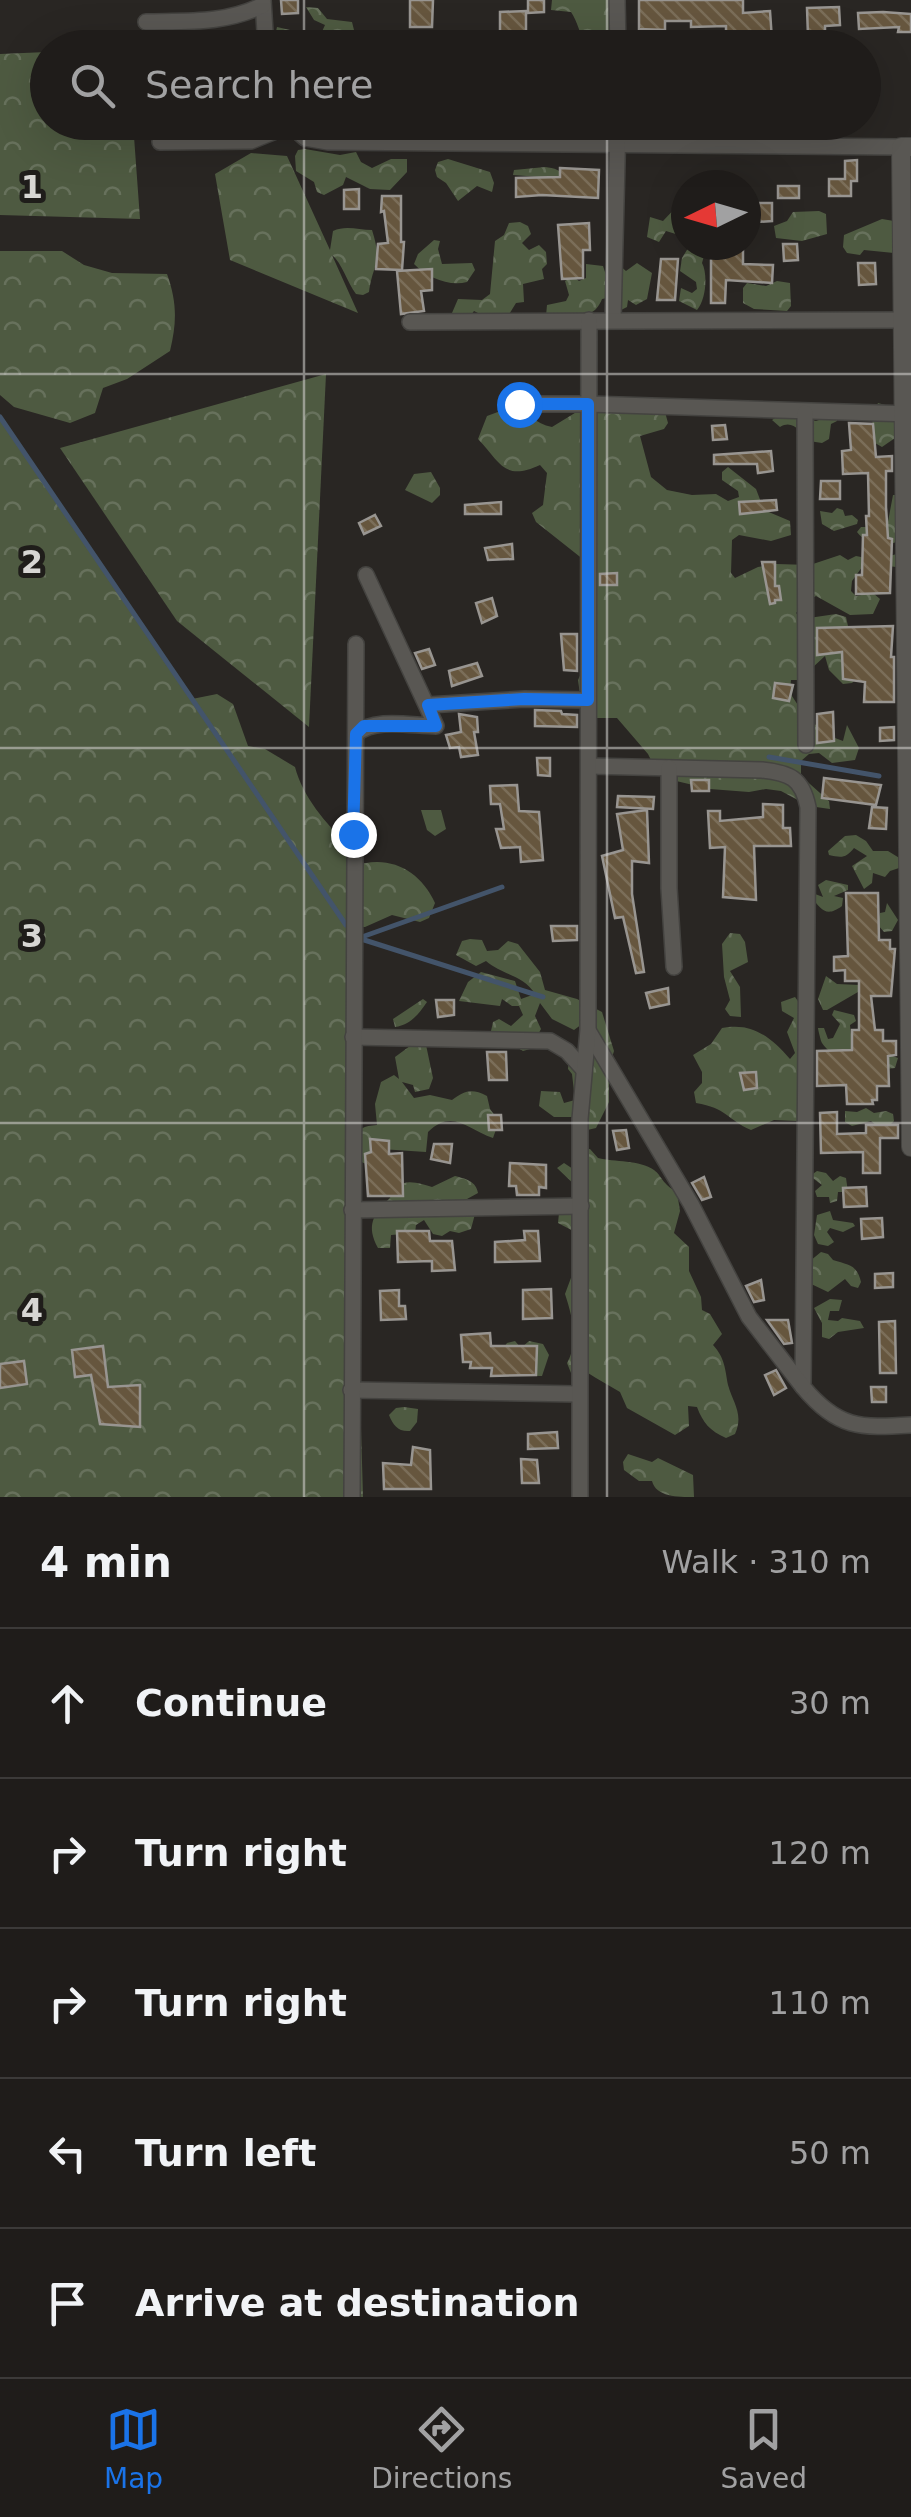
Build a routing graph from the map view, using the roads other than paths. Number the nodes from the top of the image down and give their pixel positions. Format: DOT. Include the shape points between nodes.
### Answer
graph roads {
  1 [pos="618,0"];
  2 [pos="263,2"];
  3 [pos="146,22"];
  4 [pos="265,30"];
  5 [pos="618,30"];
  6 [pos="254,140"];
  7 [pos="316,140"];
  8 [pos="618,140"];
  9 [pos="160,142"];
  10 [pos="618,144"];
  11 [pos="906,147"];
  12 [pos="589,320"];
  13 [pos="613,320"];
  14 [pos="904,320"];
  15 [pos="410,322"];
  16 [pos="519,404"];
  17 [pos="588,404"];
  18 [pos="805,413"];
  19 [pos="908,414"];
  20 [pos="366,575"];
  21 [pos="356,644"];
  22 [pos="588,700"];
  23 [pos="428,705"];
  24 [pos="356,734"];
  25 [pos="806,745"];
  26 [pos="909,752"];
  27 [pos="588,766"];
  28 [pos="670,768"];
  29 [pos="674,967"];
  30 [pos="588,1030"];
  31 [pos="352,1037"];
  32 [pos="584,1070"];
  33 [pos="911,1129"];
  34 [pos="911,1147"];
  35 [pos="581,1206"];
  36 [pos="352,1210"];
  37 [pos="803,1387"];
  38 [pos="350,1390"];
  39 [pos="578,1394"];
  40 [pos="911,1425"];
  41 [pos="352,1497"];
  42 [pos="580,1497"];
  1 -- 5 [label="street"];
  2 -- 3 [label="street" via="244,14 208,21"];
  2 -- 4 [label="street"];
  6 -- 9 [label="street"];
  7 -- 10 [label="street"];
  8 -- 10 [label="street"];
  10 -- 11 [label="street"];
  10 -- 13 [label="street"];
  11 -- 14 [label="street"];
  12 -- 13 [label="street"];
  12 -- 15 [label="street"];
  12 -- 17 [label="street"];
  13 -- 14 [label="street"];
  14 -- 19 [label="street"];
  16 -- 17 [label="street"];
  17 -- 18 [label="street"];
  17 -- 22 [label="street"];
  18 -- 19 [label="street"];
  18 -- 25 [label="street"];
  19 -- 26 [label="street"];
  20 -- 23 [label="street"];
  21 -- 24 [label="street"];
  22 -- 23 [label="street"];
  22 -- 27 [label="street"];
  23 -- 24 [label="street" via="436,726 376,724"];
  24 -- 31 [label="street"];
  26 -- 33 [label="street"];
  27 -- 28 [label="street"];
  27 -- 30 [label="street"];
  28 -- 29 [label="street"];
  28 -- 37 [label="street" via="785,773 804,788"];
  30 -- 32 [label="street"];
  30 -- 37 [label="street" via="749,1317"];
  31 -- 32 [label="street" via="550,1041"];
  31 -- 36 [label="street"];
  32 -- 35 [label="street"];
  33 -- 34 [label="street"];
  35 -- 36 [label="street"];
  35 -- 39 [label="street"];
  36 -- 38 [label="street"];
  37 -- 40 [label="street" via="846,1424"];
  38 -- 39 [label="street"];
  38 -- 41 [label="street"];
  39 -- 42 [label="street"];
}
